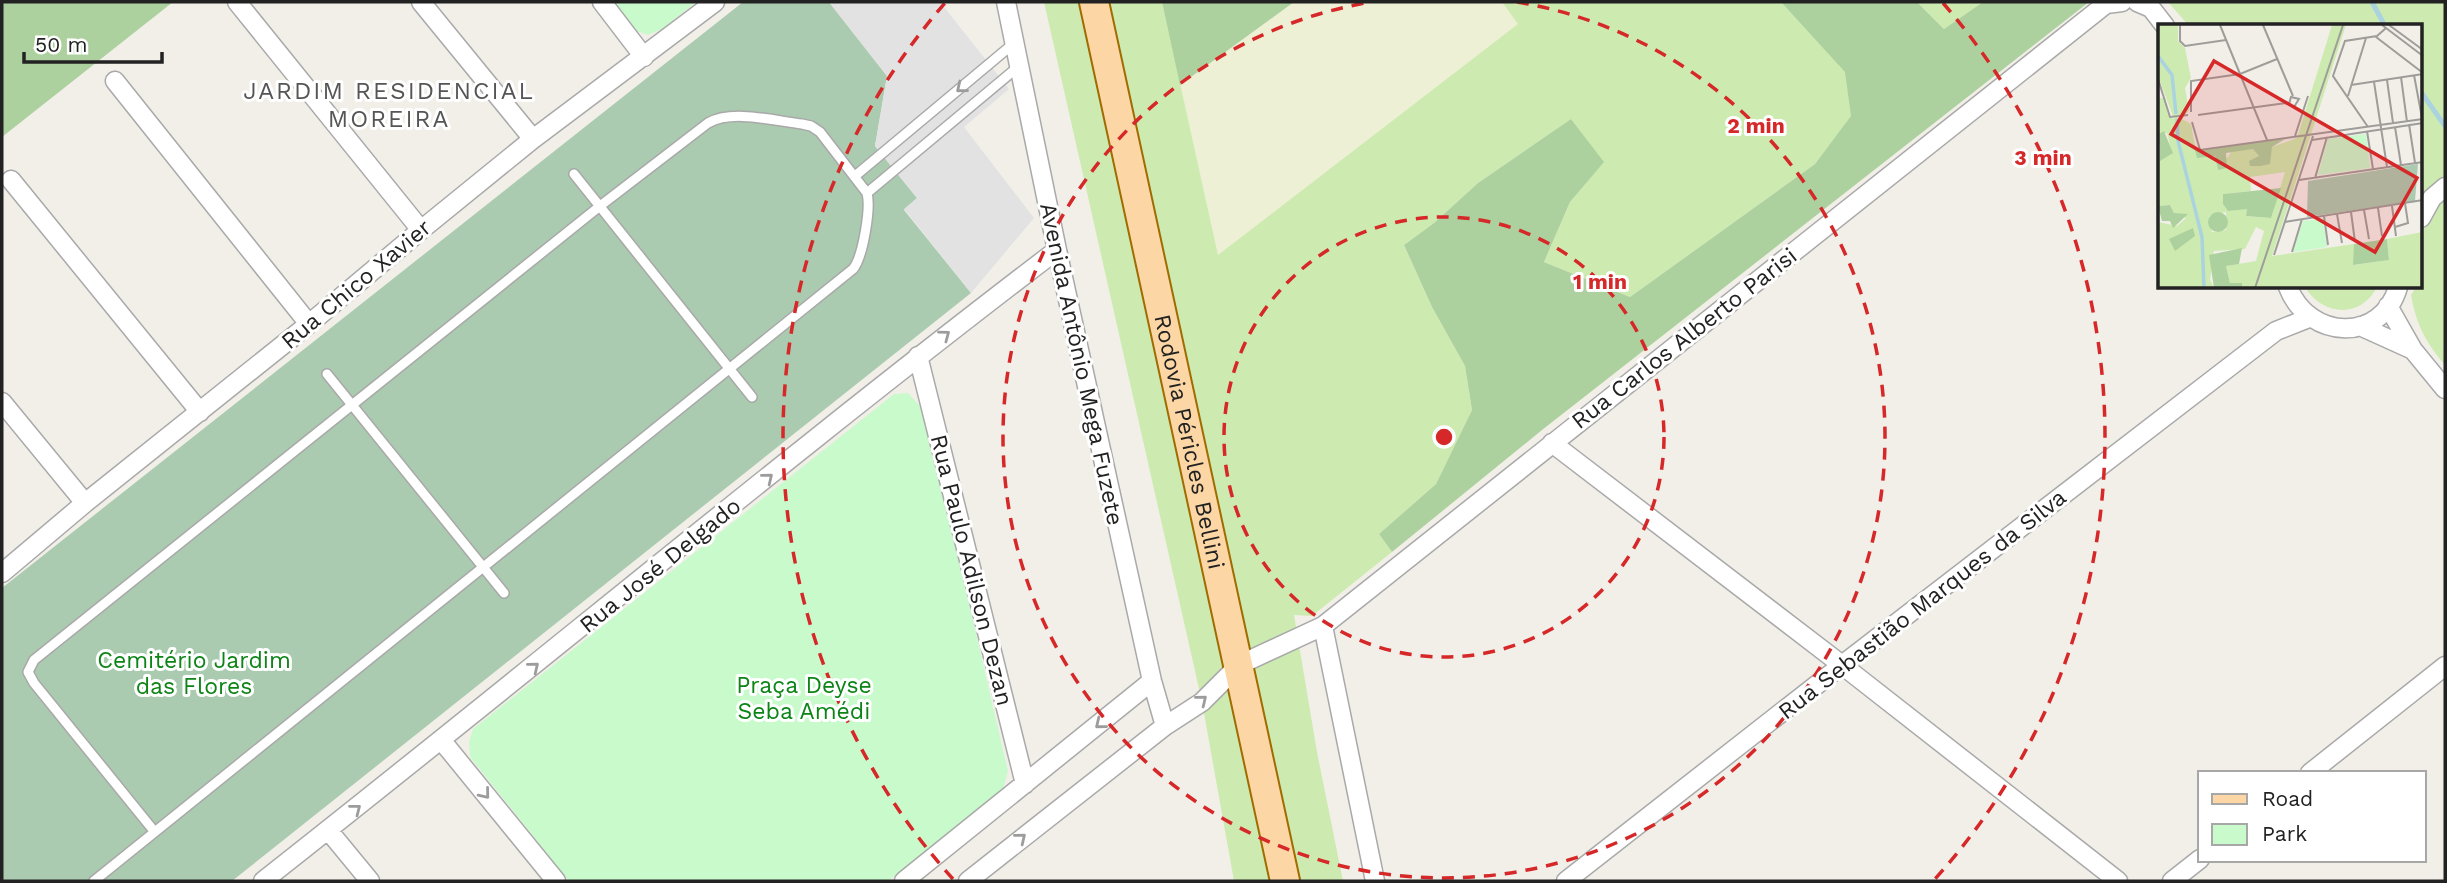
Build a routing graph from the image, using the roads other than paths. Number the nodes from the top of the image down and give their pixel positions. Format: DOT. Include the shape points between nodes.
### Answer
graph roads {
  1 [pos="237,2"];
  2 [pos="421,2"];
  3 [pos="602,2"];
  4 [pos="715,2"];
  5 [pos="1006,2"];
  6 [pos="1094,2"];
  7 [pos="2122,2"];
  8 [pos="2137,2"];
  9 [pos="2163,24"];
  10 [pos="1013,44"];
  11 [pos="644,57"];
  12 [pos="1018,67"];
  13 [pos="116,80"];
  14 [pos="533,139"];
  15 [pos="574,174"];
  16 [pos="855,176"];
  17 [pos="10,180"];
  18 [pos="867,193"];
  19 [pos="2433,195"];
  20 [pos="600,206"];
  21 [pos="2422,216"];
  22 [pos="421,230"];
  23 [pos="1057,250"];
  24 [pos="2397,289"];
  25 [pos="2291,293"];
  26 [pos="2389,306"];
  27 [pos="2309,318"];
  28 [pos="309,324"];
  29 [pos="2360,326"];
  30 [pos="2276,331"];
  31 [pos="2413,350"];
  32 [pos="918,356"];
  33 [pos="729,369"];
  34 [pos="327,374"];
  35 [pos="2445,389"];
  36 [pos="752,397"];
  37 [pos="2,402"];
  38 [pos="353,406"];
  39 [pos="200,412"];
  40 [pos="1552,443"];
  41 [pos="85,503"];
  42 [pos="483,567"];
  43 [pos="2,573"];
  44 [pos="504,593"];
  45 [pos="1323,626"];
  46 [pos="1239,665"];
  47 [pos="1842,665"];
  48 [pos="2445,666"];
  49 [pos="1152,681"];
  50 [pos="1165,726"];
  51 [pos="442,741"];
  52 [pos="2313,771"];
  53 [pos="1026,785"];
  54 [pos="328,830"];
  55 [pos="155,831"];
  56 [pos="2198,861"];
  57 [pos="94,881"];
  58 [pos="264,881"];
  59 [pos="370,881"];
  60 [pos="555,881"];
  61 [pos="904,881"];
  62 [pos="968,881"];
  63 [pos="1285,881"];
  64 [pos="1375,881"];
  65 [pos="1569,881"];
  66 [pos="2118,881"];
  67 [pos="2172,881"];
  1 -- 22 [label="street"];
  2 -- 14 [label="street"];
  3 -- 11 [label="street"];
  4 -- 11 [label="street, Rua Chico Xavier"];
  5 -- 10 [label="street, Avenida Antônio Mega Fuzete"];
  6 -- 46 [label="main road, Rodovia Péricles Bellini"];
  7 -- 40 [label="street, Rua Carlos Alberto Parisi" via="2106,4"];
  8 -- 9 [label="street" via="2151,8"];
  10 -- 12 [label="street, Avenida Antônio Mega Fuzete"];
  10 -- 16 [label="lane, one-way"];
  11 -- 14 [label="street, Rua Chico Xavier"];
  12 -- 18 [label="lane"];
  12 -- 23 [label="street, Avenida Antônio Mega Fuzete"];
  13 -- 28 [label="street"];
  14 -- 22 [label="street, Rua Chico Xavier"];
  15 -- 20 [label="lane"];
  16 -- 18 [label="lane"];
  16 -- 20 [label="lane" via="811,126 730,115 708,122"];
  17 -- 39 [label="street"];
  18 -- 33 [label="lane" via="858,263"];
  19 -- 21 [label="street"];
  20 -- 33 [label="lane"];
  20 -- 38 [label="lane"];
  22 -- 28 [label="street, Rua Chico Xavier"];
  32 -- 23 [label="street, Rua José Delgado, one-way"];
  23 -- 49 [label="street, Avenida Antônio Mega Fuzete"];
  24 -- 26 [label="street"];
  25 -- 27 [label="street"];
  25 -- 30 [label="street, Rua Sebastião Marques da Silva"];
  26 -- 29 [label="street"];
  26 -- 31 [label="street"];
  27 -- 29 [label="street" via="2333,328"];
  27 -- 30 [label="street, Rua Sebastião Marques da Silva"];
  28 -- 39 [label="street, Rua Chico Xavier"];
  29 -- 31 [label="street"];
  30 -- 47 [label="street, Rua Sebastião Marques da Silva"];
  31 -- 35 [label="street"];
  51 -- 32 [label="street, Rua José Delgado, one-way"];
  32 -- 53 [label="street, Rua Paulo Adilson Dezan"];
  33 -- 36 [label="lane"];
  33 -- 42 [label="lane"];
  34 -- 38 [label="lane"];
  37 -- 41 [label="street"];
  38 -- 42 [label="lane"];
  38 -- 55 [label="lane" via="30,665 28,672 34,682"];
  39 -- 41 [label="street, Rua Chico Xavier"];
  40 -- 45 [label="street, Rua Carlos Alberto Parisi"];
  40 -- 47 [label="street"];
  41 -- 43 [label="street, Rua Chico Xavier"];
  42 -- 44 [label="lane"];
  42 -- 55 [label="lane"];
  45 -- 46 [label="street, Rua Carlos Alberto Parisi"];
  45 -- 64 [label="street"];
  50 -- 46 [label="street, one-way" via="1202,702"];
  46 -- 63 [label="main road, Rodovia Péricles Bellini"];
  47 -- 65 [label="street, Rua Sebastião Marques da Silva"];
  47 -- 66 [label="street"];
  48 -- 52 [label="street"];
  49 -- 50 [label="street, Avenida Antônio Mega Fuzete"];
  49 -- 53 [label="street, one-way"];
  62 -- 50 [label="street, one-way"];
  54 -- 51 [label="street, Rua José Delgado, one-way"];
  51 -- 60 [label="street, one-way"];
  53 -- 61 [label="street"];
  54 -- 58 [label="street, Rua José Delgado"];
  54 -- 59 [label="street"];
  55 -- 57 [label="lane"];
  56 -- 67 [label="street"];
}
